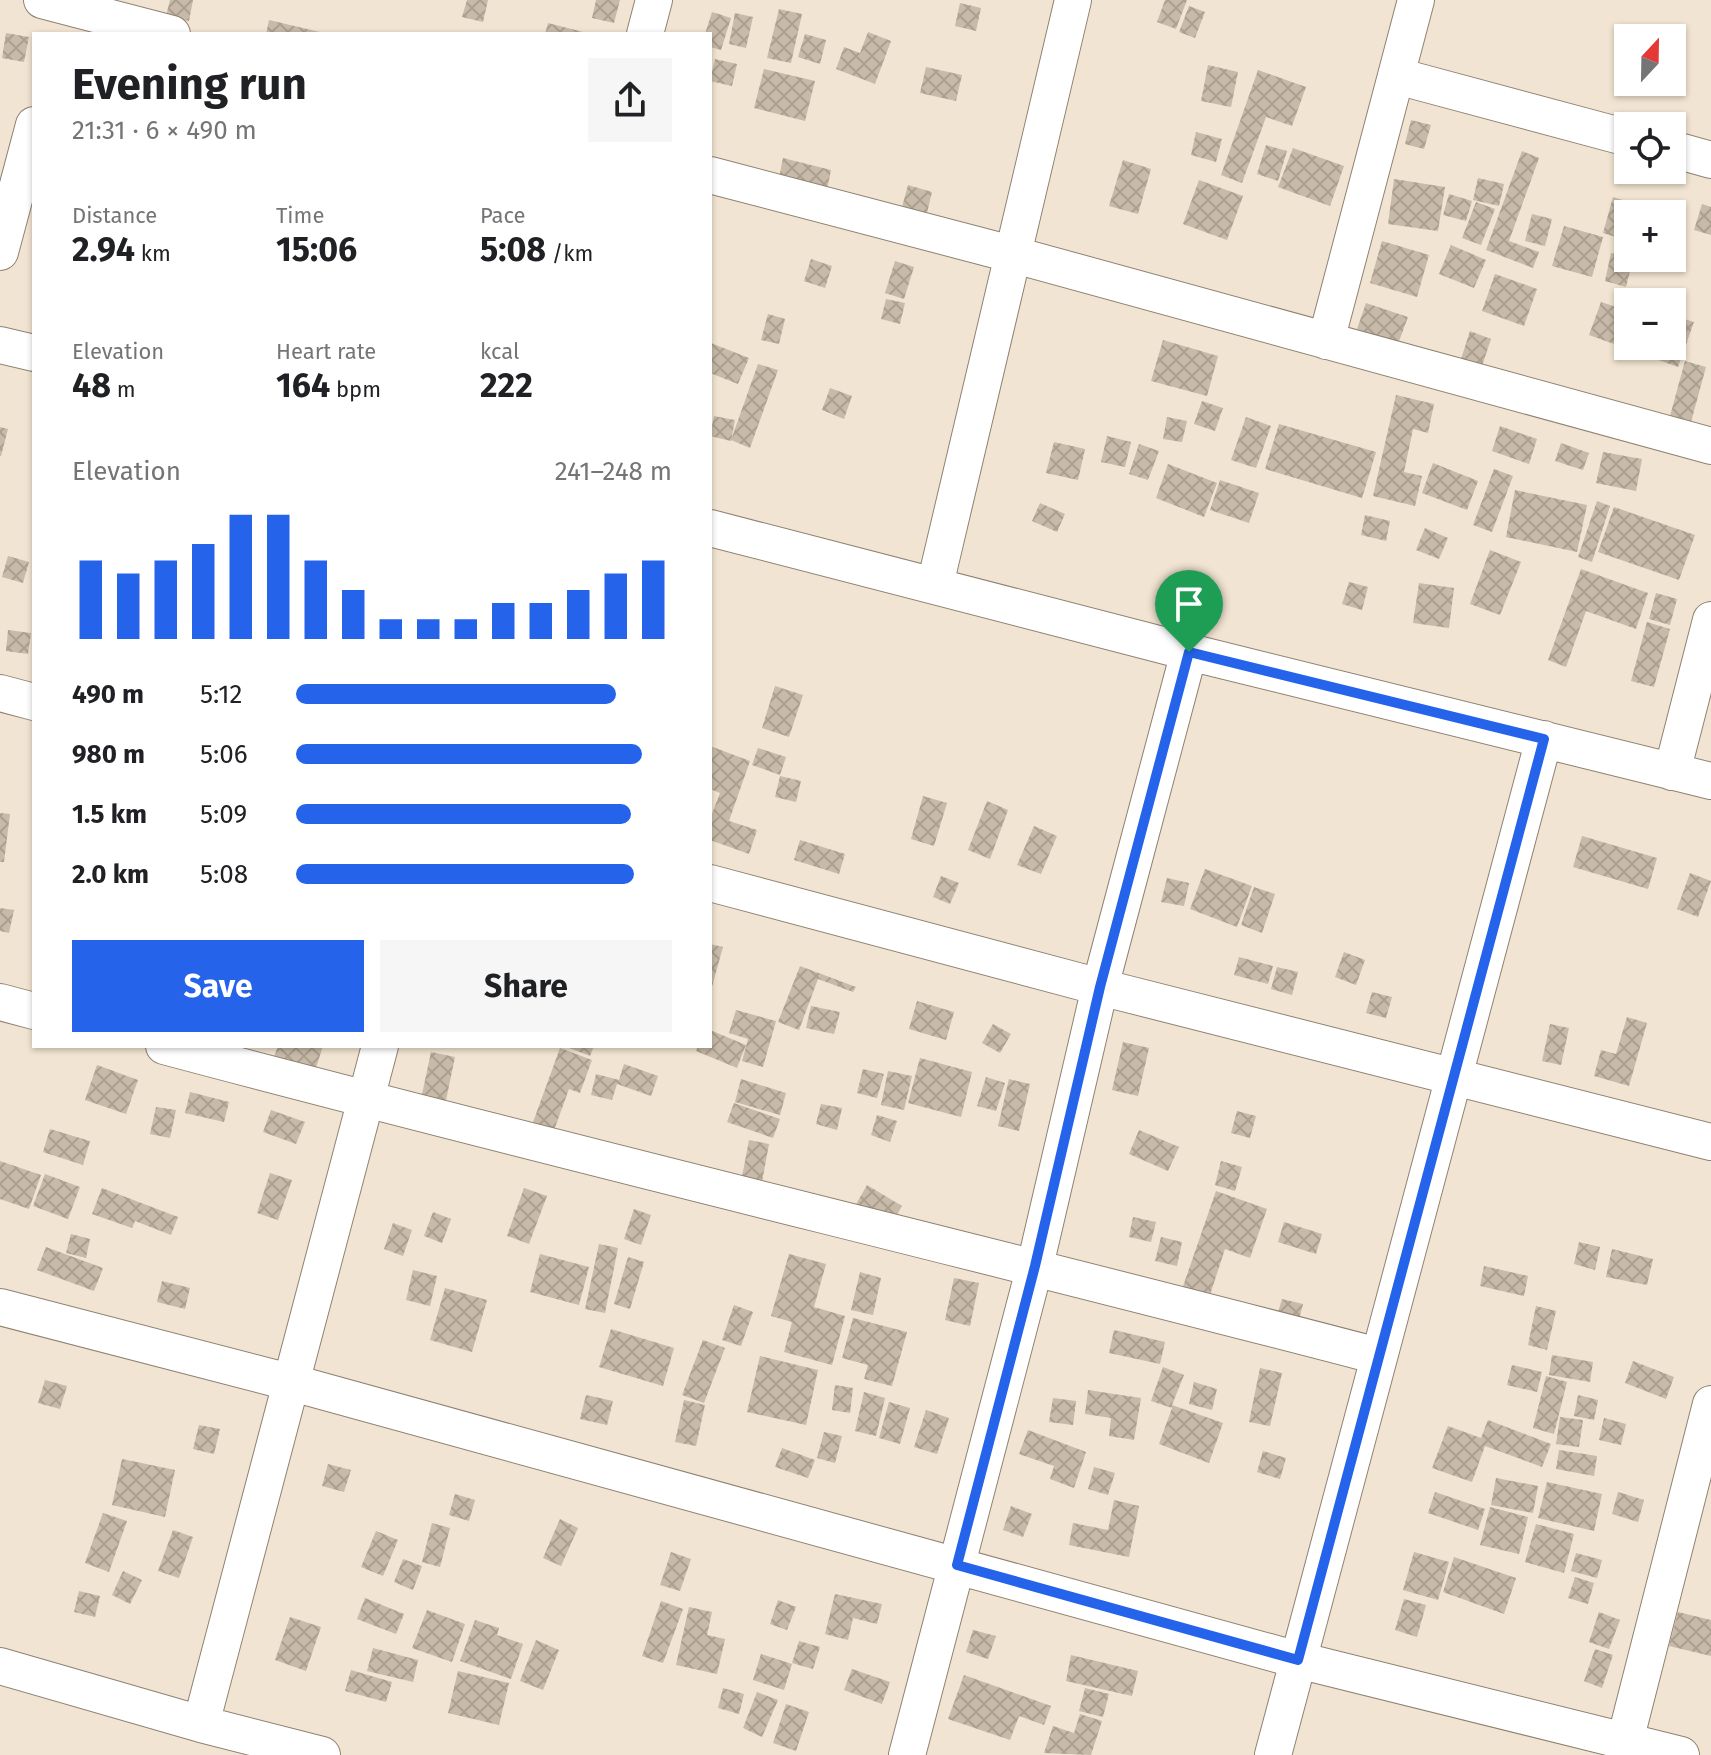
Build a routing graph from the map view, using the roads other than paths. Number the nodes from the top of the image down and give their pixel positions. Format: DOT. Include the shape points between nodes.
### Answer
graph roads {
  1 [pos="654,0"];
  2 [pos="1073,0"];
  3 [pos="1416,0"];
  4 [pos="58,10"];
  5 [pos="162,32"];
  6 [pos="646,32"];
  7 [pos="1397,76"];
  8 [pos="32,132"];
  9 [pos="1614,134"];
  10 [pos="1686,153"];
  11 [pos="1711,160"];
  12 [pos="712,176"];
  13 [pos="0,252"];
  14 [pos="1011,254"];
  15 [pos="1326,341"];
  16 [pos="0,345"];
  17 [pos="32,353"];
  18 [pos="1711,446"];
  19 [pos="712,529"];
  20 [pos="935,585"];
  21 [pos="1711,620"];
  22 [pos="1189,652"];
  23 [pos="0,693"];
  24 [pos="32,701"];
  25 [pos="1544,739"];
  26 [pos="1672,772"];
  27 [pos="1711,781"];
  28 [pos="712,884"];
  29 [pos="1100,987"];
  30 [pos="0,1002"];
  31 [pos="32,1010"];
  32 [pos="171,1048"];
  33 [pos="379,1048"];
  34 [pos="1454,1078"];
  35 [pos="366,1100"];
  36 [pos="1711,1142"];
  37 [pos="1035,1266"];
  38 [pos="0,1307"];
  39 [pos="1378,1356"];
  40 [pos="293,1383"];
  41 [pos="1711,1404"];
  42 [pos="957,1565"];
  43 [pos="1298,1660"];
  44 [pos="0,1666"];
  45 [pos="201,1724"];
  46 [pos="1625,1741"];
  47 [pos="261,1748"];
  48 [pos="322,1755"];
  49 [pos="907,1755"];
  50 [pos="1273,1755"];
  51 [pos="1681,1755"];
  1 -- 6 [label="street"];
  2 -- 14 [label="street"];
  3 -- 7 [label="street"];
  4 -- 5 [label="street"];
  7 -- 9 [label="street"];
  7 -- 15 [label="street"];
  8 -- 13 [label="street"];
  10 -- 11 [label="street"];
  12 -- 14 [label="street"];
  14 -- 15 [label="street"];
  14 -- 20 [label="street"];
  15 -- 18 [label="street"];
  16 -- 17 [label="street"];
  19 -- 20 [label="street"];
  20 -- 22 [label="street"];
  21 -- 26 [label="street"];
  22 -- 25 [label="street"];
  22 -- 29 [label="street"];
  23 -- 24 [label="street"];
  25 -- 26 [label="street"];
  25 -- 34 [label="street"];
  26 -- 27 [label="street"];
  28 -- 29 [label="street"];
  29 -- 34 [label="street"];
  29 -- 37 [label="street"];
  30 -- 31 [label="street"];
  32 -- 35 [label="street"];
  33 -- 35 [label="street"];
  34 -- 36 [label="street"];
  34 -- 39 [label="street"];
  35 -- 37 [label="street"];
  35 -- 40 [label="street"];
  37 -- 39 [label="street"];
  37 -- 42 [label="street"];
  38 -- 40 [label="street"];
  39 -- 43 [label="street"];
  40 -- 42 [label="street"];
  40 -- 45 [label="street"];
  41 -- 46 [label="street"];
  42 -- 43 [label="street"];
  42 -- 49 [label="street"];
  43 -- 46 [label="street"];
  43 -- 50 [label="street"];
  44 -- 45 [label="street"];
  45 -- 47 [label="street"];
  46 -- 51 [label="street"];
  47 -- 48 [label="street"];
}
